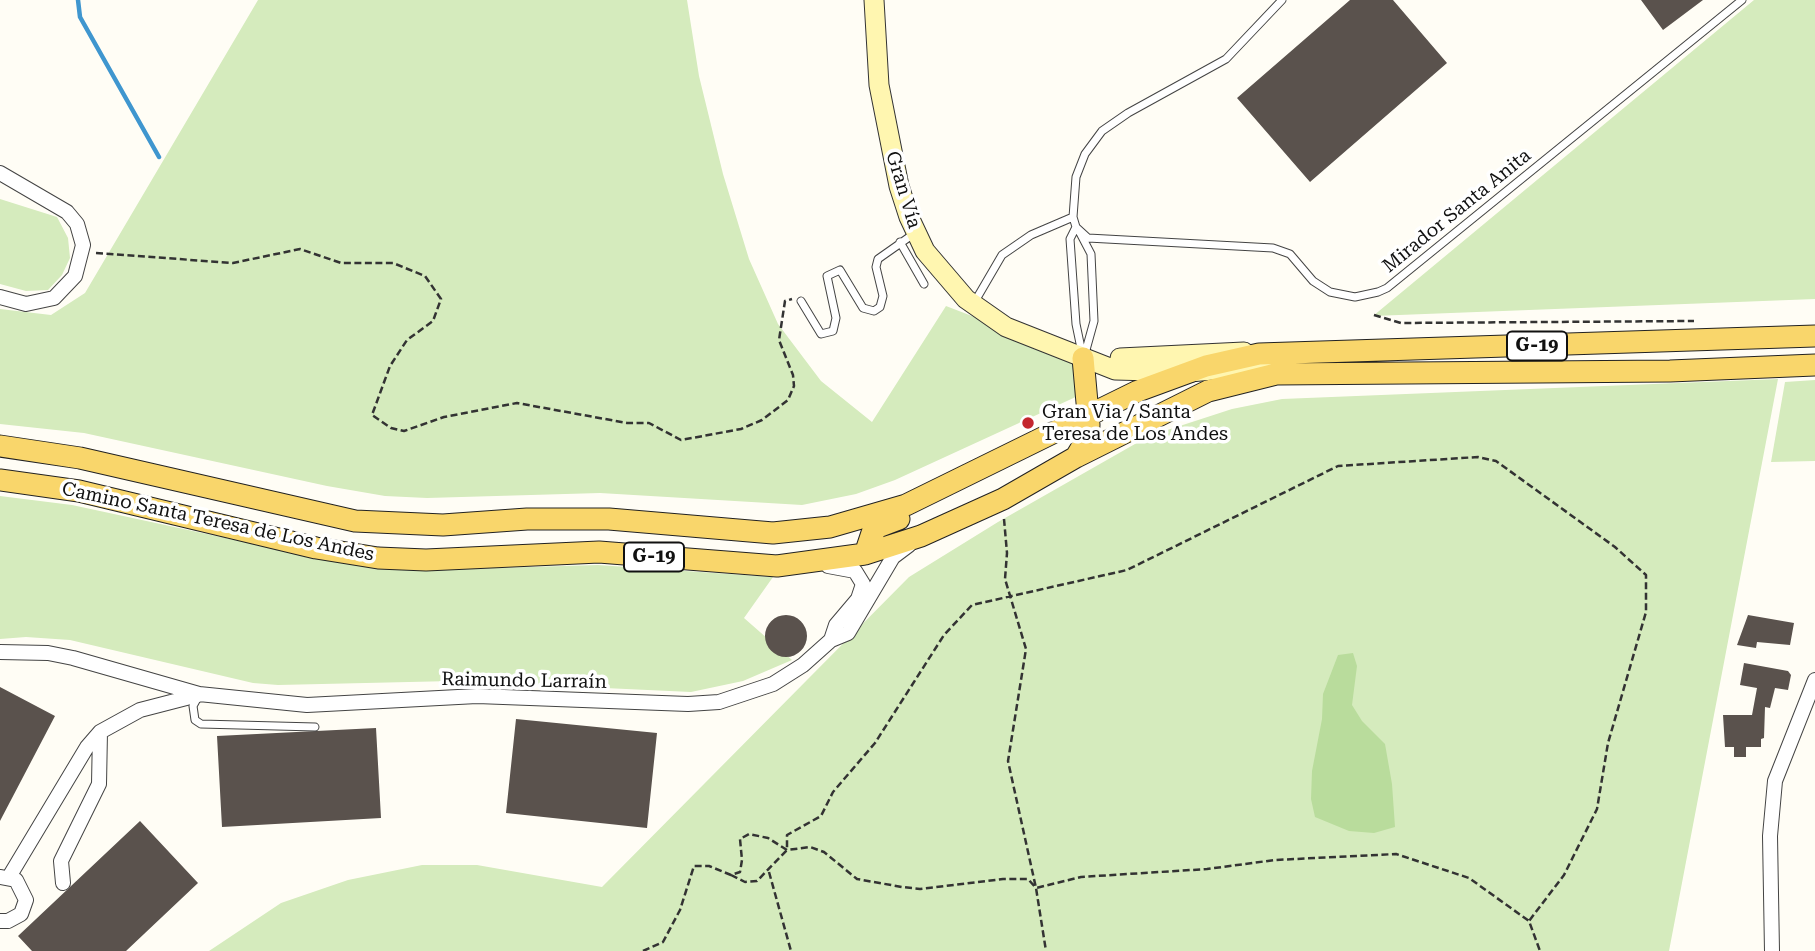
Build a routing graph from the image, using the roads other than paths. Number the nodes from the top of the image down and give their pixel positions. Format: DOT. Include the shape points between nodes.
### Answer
graph roads {
  1 [pos="874,0"];
  2 [pos="1282,0"];
  3 [pos="1742,0"];
  4 [pos="0,173"];
  5 [pos="1073,217"];
  6 [pos="1076,227"];
  7 [pos="908,237"];
  8 [pos="923,284"];
  9 [pos="0,297"];
  10 [pos="800,301"];
  11 [pos="972,304"];
  12 [pos="1815,336"];
  13 [pos="1259,354"];
  14 [pos="1092,360"];
  15 [pos="1815,365"];
  16 [pos="1189,372"];
  17 [pos="1276,373"];
  18 [pos="1088,413"];
  19 [pos="0,446"];
  20 [pos="1014,451"];
  21 [pos="1076,457"];
  22 [pos="0,480"];
  23 [pos="921,537"];
  24 [pos="865,554"];
  25 [pos="806,564"];
  26 [pos="858,599"];
  27 [pos="831,640"];
  28 [pos="0,652"];
  29 [pos="1815,680"];
  30 [pos="199,694"];
  31 [pos="315,727"];
  32 [pos="100,732"];
  33 [pos="5,877"];
  34 [pos="63,883"];
  35 [pos="0,921"];
  36 [pos="1772,951"];
  1 -- 7 [label="main road, Gran Vía" via="884,122"];
  2 -- 5 [label="lane" via="1226,59 1102,131 1076,177"];
  3 -- 6 [label="lane, Mirador Santa Anita" via="1387,288 1369,295 1342,295 1319,286 1282,250 1094,240"];
  4 -- 9 [label="street" via="67,212 80,231 82,252 75,276 54,298 26,304"];
  5 -- 6 [label="lane"];
  5 -- 11 [label="lane" via="1031,235 1002,255"];
  6 -- 14 [label="lane" via="1091,254"];
  6 -- 14 [label="lane" via="1070,239 1076,324"];
  7 -- 8 [label="lane"];
  7 -- 10 [label="lane" via="878,259 883,296 874,311 863,308 839,270 827,275 836,318 833,331 821,334"];
  7 -- 11 [label="main road, Gran Vía"];
  11 -- 14 [label="main road, Gran Vía" via="1006,327"];
  12 -- 13 [label="main road, G-19"];
  13 -- 14 [label="main road"];
  13 -- 16 [label="main road, Camino Santa Teresa de Los Andes / G-19"];
  14 -- 16 [label="main road, Gran Vía" via="1115,370"];
  14 -- 18 [label="main road"];
  15 -- 17 [label="main road, G-19" via="1670,371"];
  16 -- 17 [label="main road, Gran Vía"];
  16 -- 18 [label="main road, Camino Santa Teresa de Los Andes / G-19"];
  17 -- 21 [label="main road, Camino Santa Teresa de Los Andes / G-19" via="1208,391"];
  18 -- 20 [label="main road, Camino Santa Teresa de Los Andes / G-19"];
  18 -- 21 [label="main road" via="1088,437"];
  19 -- 20 [label="main road, Camino Santa Teresa de Los Andes / G-19" via="80,458 355,521 443,525 609,519 774,533 830,527 881,514"];
  20 -- 24 [label="main road" via="964,492 878,527"];
  21 -- 23 [label="main road, Camino Santa Teresa de Los Andes / G-19" via="1003,499"];
  22 -- 25 [label="main road, Camino Santa Teresa de Los Andes / G-19" via="79,491 316,548 378,558 598,552 740,565"];
  23 -- 24 [label="main road, Camino Santa Teresa de Los Andes / G-19"];
  23 -- 27 [label="street, Raimundo Larraín" via="893,556 858,619 848,632"];
  24 -- 25 [label="main road, Camino Santa Teresa de Los Andes / G-19"];
  24 -- 26 [label="street, Raimundo Larraín" via="866,586"];
  25 -- 26 [label="street" via="855,571 863,581"];
  26 -- 27 [label="street, Raimundo Larraín" via="836,625"];
  27 -- 30 [label="street, Raimundo Larraín" via="773,684 719,702 477,696 307,705"];
  28 -- 30 [label="street, Raimundo Larraín" via="73,658"];
  29 -- 36 [label="street" via="1775,781 1770,836"];
  30 -- 31 [label="lane" via="193,706 195,720 201,724"];
  30 -- 32 [label="street, Raimundo Larraín" via="140,710"];
  32 -- 33 [label="street, Raimundo Larraín"];
  32 -- 34 [label="street" via="99,784 61,861"];
  33 -- 35 [label="street" via="16,880 25,892 24,907 15,918"];
}
